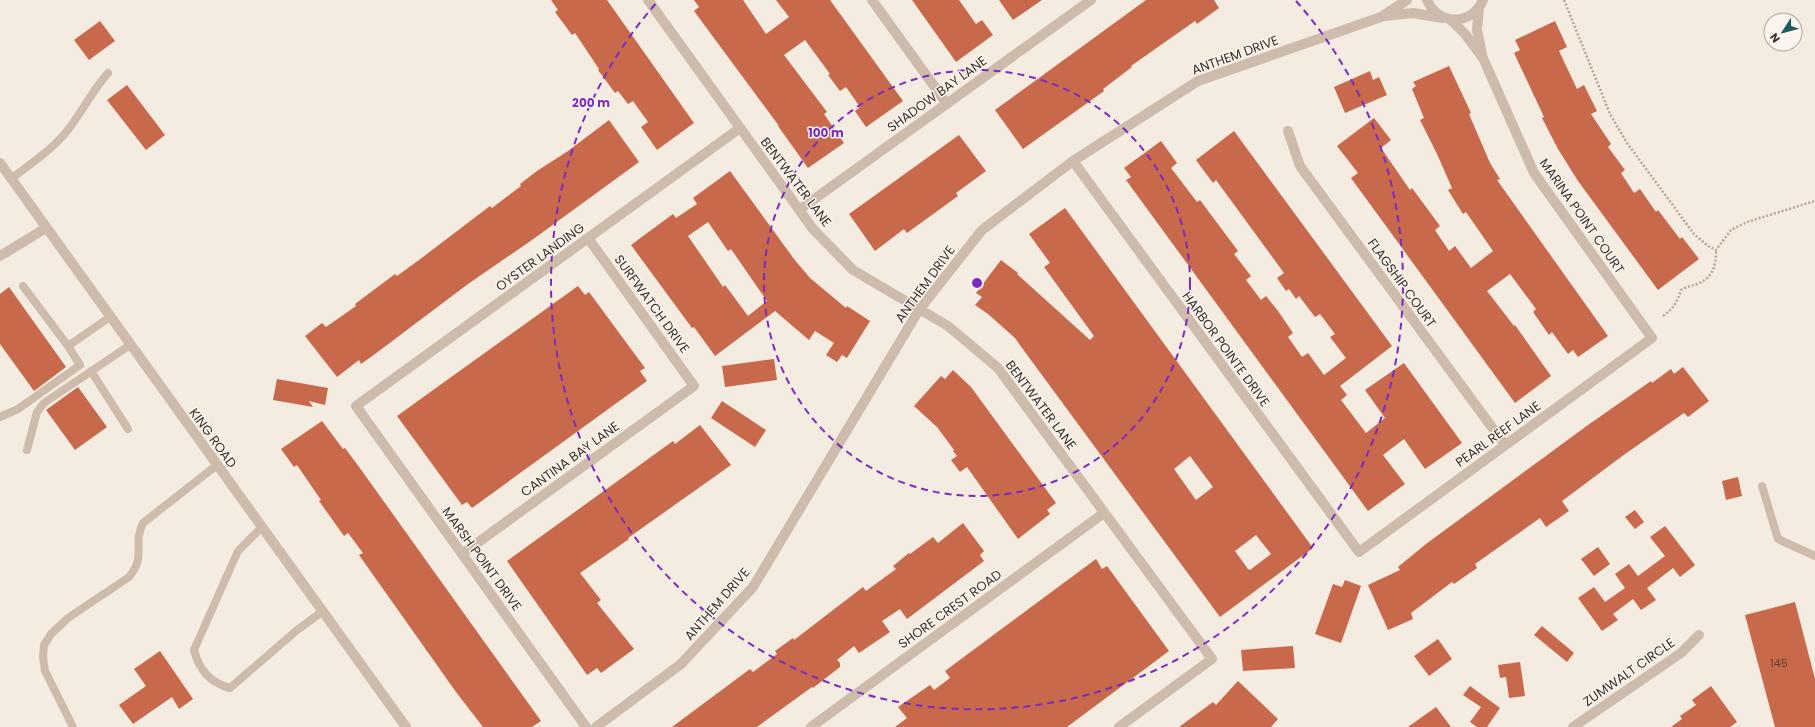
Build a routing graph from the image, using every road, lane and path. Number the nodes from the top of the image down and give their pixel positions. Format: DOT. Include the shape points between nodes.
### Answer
graph roads {
  1 [pos="648,0"];
  2 [pos="872,0"];
  3 [pos="1091,0"];
  4 [pos="1407,0"];
  5 [pos="1427,0"];
  6 [pos="1564,0"];
  7 [pos="1482,2"];
  8 [pos="1381,17"];
  9 [pos="1447,19"];
  10 [pos="1483,58"];
  11 [pos="108,73"];
  12 [pos="947,104"];
  13 [pos="740,128"];
  14 [pos="1288,131"];
  15 [pos="1073,161"];
  16 [pos="0,163"];
  17 [pos="11,179"];
  18 [pos="1815,201"];
  19 [pos="799,210"];
  20 [pos="46,228"];
  21 [pos="588,238"];
  22 [pos="1716,250"];
  23 [pos="0,256"];
  24 [pos="23,286"];
  25 [pos="919,310"];
  26 [pos="1663,316"];
  27 [pos="110,317"];
  28 [pos="1652,338"];
  29 [pos="130,345"];
  30 [pos="68,346"];
  31 [pos="91,372"];
  32 [pos="694,386"];
  33 [pos="356,406"];
  34 [pos="0,417"];
  35 [pos="128,429"];
  36 [pos="1505,445"];
  37 [pos="27,450"];
  38 [pos="217,465"];
  39 [pos="1762,486"];
  40 [pos="1104,513"];
  41 [pos="262,527"];
  42 [pos="1359,552"];
  43 [pos="462,554"];
  44 [pos="1815,556"];
  45 [pos="323,611"];
  46 [pos="1699,635"];
  47 [pos="73,727"];
  48 [pos="406,727"];
  49 [pos="586,727"];
  50 [pos="596,727"];
  51 [pos="811,727"];
  52 [pos="1119,727"];
  53 [pos="1573,727"];
  1 -- 13 [label="street, BENTWATER LANE"];
  2 -- 12 [label="street"];
  3 -- 12 [label="street, SHADOW BAY LANE"];
  4 -- 8 [label="street, ANTHEM DRIVE"];
  5 -- 9 [label="street, MARINA POINT COURT" via="1431,8"];
  6 -- 22 [label="path" via="1610,114 1620,131 1694,234"];
  7 -- 9 [label="street" via="1466,18"];
  7 -- 10 [label="street, MARINA POINT COURT" via="1477,30"];
  8 -- 9 [label="street, ANTHEM DRIVE" via="1412,13"];
  8 -- 15 [label="street, ANTHEM DRIVE" via="1198,81"];
  9 -- 10 [label="street, MARINA POINT COURT" via="1465,34"];
  10 -- 28 [label="street, MARINA POINT COURT" via="1534,173"];
  11 -- 17 [label="lane" via="55,145"];
  12 -- 19 [label="street, SHADOW BAY LANE"];
  13 -- 19 [label="street, BENTWATER LANE"];
  13 -- 21 [label="street, OYSTER LANDING"];
  14 -- 36 [label="street, FLAGSHIP COURT" via="1300,166"];
  15 -- 25 [label="street, ANTHEM DRIVE" via="982,230"];
  15 -- 42 [label="street, HARBOR POINTE DRIVE"];
  16 -- 17 [label="street, KING ROAD"];
  17 -- 20 [label="street, KING ROAD"];
  18 -- 22 [label="path" via="1747,222 1726,235"];
  19 -- 25 [label="street, BENTWATER LANE" via="813,229 853,270"];
  20 -- 23 [label="street"];
  20 -- 27 [label="street, KING ROAD"];
  21 -- 32 [label="street, SURFWATCH DRIVE"];
  21 -- 33 [label="street, OYSTER LANDING"];
  22 -- 26 [label="path" via="1713,273 1706,279 1681,290 1677,302"];
  24 -- 30 [label="lane"];
  25 -- 40 [label="street, BENTWATER LANE" via="948,326 998,368"];
  25 -- 50 [label="street, ANTHEM DRIVE" via="753,587 681,664"];
  27 -- 29 [label="street, KING ROAD"];
  27 -- 30 [label="lane"];
  28 -- 36 [label="street, PEARL REEF LANE"];
  29 -- 31 [label="lane"];
  29 -- 38 [label="street, KING ROAD"];
  30 -- 34 [label="lane" via="80,365 18,409"];
  31 -- 35 [label="lane"];
  31 -- 37 [label="lane" via="44,403 37,412"];
  32 -- 43 [label="street, CANTINA BAY LANE"];
  33 -- 43 [label="street, MARSH POINT DRIVE"];
  36 -- 42 [label="street, PEARL REEF LANE"];
  38 -- 41 [label="street, KING ROAD"];
  38 -- 47 [label="lane" via="143,523 139,532 137,568 129,577 68,618 51,634 44,645 45,671"];
  39 -- 44 [label="lane" via="1778,539"];
  40 -- 51 [label="street, SHORE CREST ROAD"];
  40 -- 52 [label="street, BENTWATER LANE" via="1212,660"];
  41 -- 45 [label="street, KING ROAD"];
  41 -- 45 [label="lane" via="238,551 194,650 197,662 218,685 230,688"];
  43 -- 49 [label="street, MARSH POINT DRIVE"];
  45 -- 48 [label="street, KING ROAD"];
  46 -- 53 [label="street, ZUMWALT CIRCLE" via="1681,653"];
}
